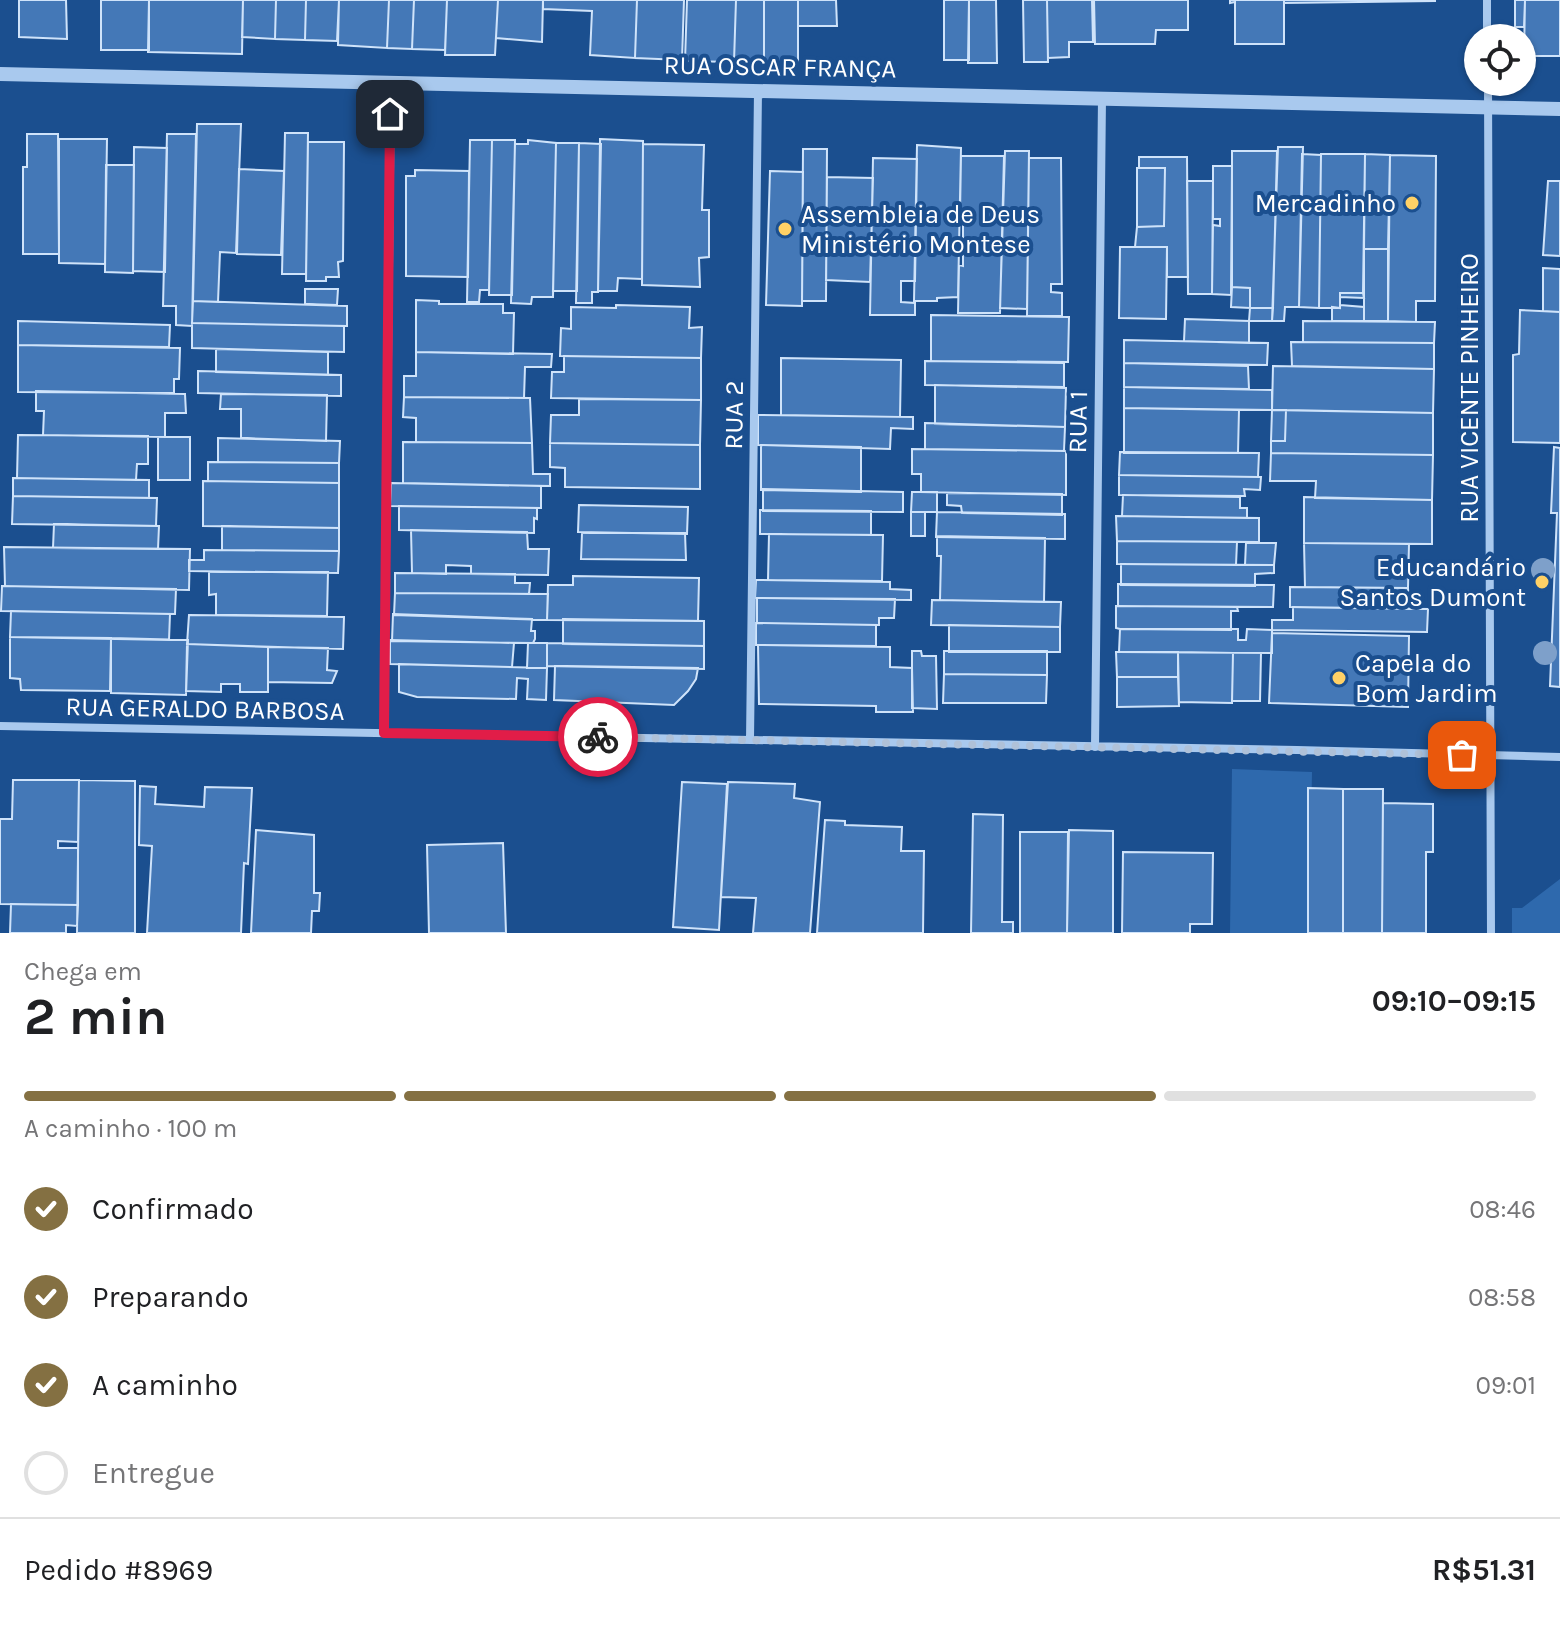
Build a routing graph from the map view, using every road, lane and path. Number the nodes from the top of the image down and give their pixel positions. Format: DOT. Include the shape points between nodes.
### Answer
graph roads {
  1 [pos="1487,0"];
  2 [pos="1487,24"];
  3 [pos="0,74"];
  4 [pos="391,83"];
  5 [pos="758,91"];
  6 [pos="1489,96"];
  7 [pos="1102,98"];
  8 [pos="1489,107"];
  9 [pos="1560,109"];
  10 [pos="0,726"];
  11 [pos="384,733"];
  12 [pos="750,740"];
  13 [pos="1095,747"];
  14 [pos="1490,756"];
  15 [pos="1560,757"];
  16 [pos="1491,933"];
  1 -- 2 [label="street"];
  3 -- 4 [label="street, RUA OSCAR FRANÇA"];
  4 -- 5 [label="street, RUA OSCAR FRANÇA"];
  4 -- 11 [label="street"];
  5 -- 7 [label="street, RUA OSCAR FRANÇA"];
  5 -- 12 [label="street, RUA 2"];
  6 -- 8 [label="street, RUA VICENTE PINHEIRO"];
  7 -- 8 [label="street, RUA OSCAR FRANÇA"];
  7 -- 13 [label="street, RUA 1"];
  8 -- 9 [label="street, RUA OSCAR FRANÇA"];
  8 -- 14 [label="street, RUA VICENTE PINHEIRO"];
  10 -- 11 [label="street, RUA GERALDO BARBOSA"];
  11 -- 12 [label="street, RUA GERALDO BARBOSA"];
  12 -- 13 [label="street, RUA GERALDO BARBOSA"];
  13 -- 14 [label="street, RUA GERALDO BARBOSA"];
  14 -- 15 [label="street, RUA GERALDO BARBOSA"];
  14 -- 16 [label="street, RUA VICENTE PINHEIRO"];
}
